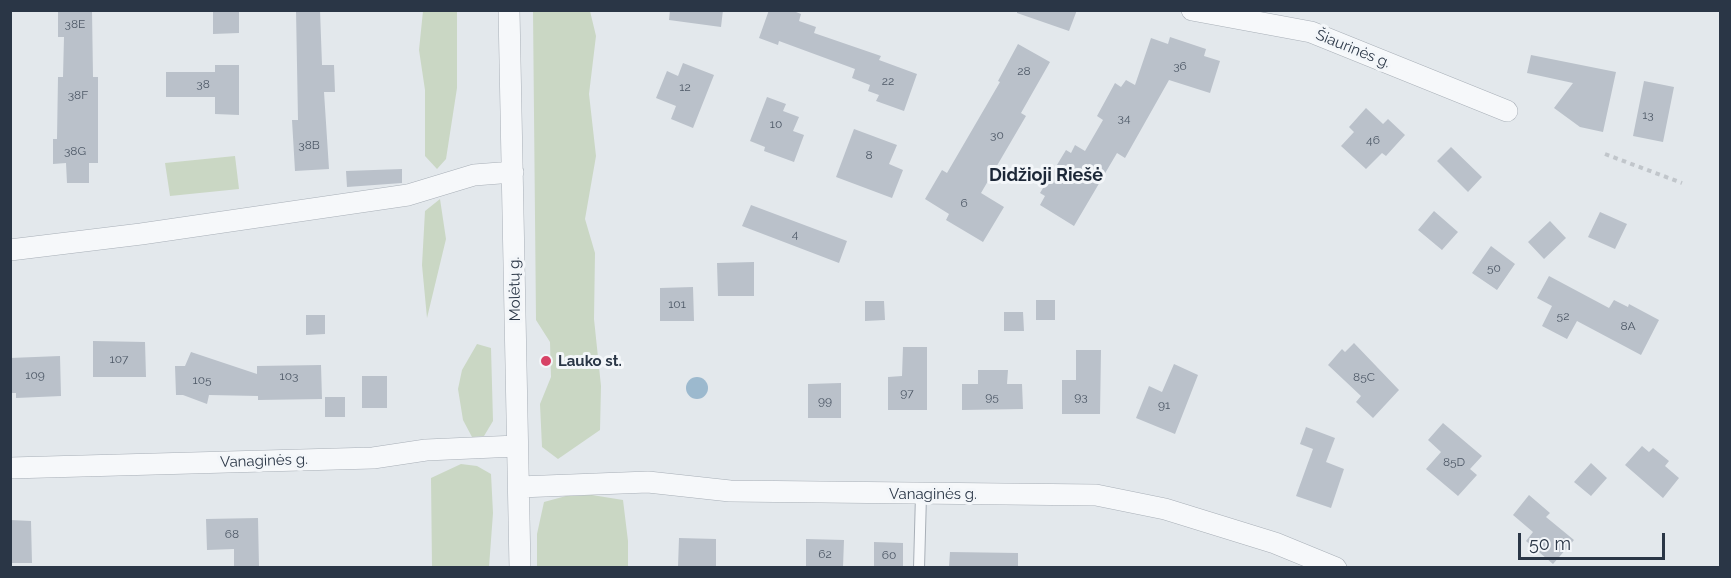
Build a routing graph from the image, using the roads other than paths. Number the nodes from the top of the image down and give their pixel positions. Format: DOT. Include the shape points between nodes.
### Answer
graph roads {
  1 [pos="509,10"];
  2 [pos="1192,10"];
  3 [pos="1507,111"];
  4 [pos="513,172"];
  5 [pos="10,250"];
  6 [pos="517,446"];
  7 [pos="10,468"];
  8 [pos="519,487"];
  9 [pos="921,495"];
  10 [pos="520,567"];
  11 [pos="919,567"];
  12 [pos="1336,567"];
  1 -- 4 [label="street, Molėtų g."];
  2 -- 3 [label="street, Šiaurinės g." via="1311,32"];
  4 -- 5 [label="street" via="474,175 408,195"];
  4 -- 6 [label="street, Molėtų g."];
  6 -- 7 [label="street, Vanaginės g." via="426,450 373,458"];
  6 -- 8 [label="street, Molėtų g."];
  8 -- 9 [label="street, Vanaginės g." via="648,482 730,491"];
  8 -- 10 [label="street, Molėtų g."];
  9 -- 11 [label="lane"];
  9 -- 12 [label="street, Vanaginės g." via="1096,495 1176,512"];
}
